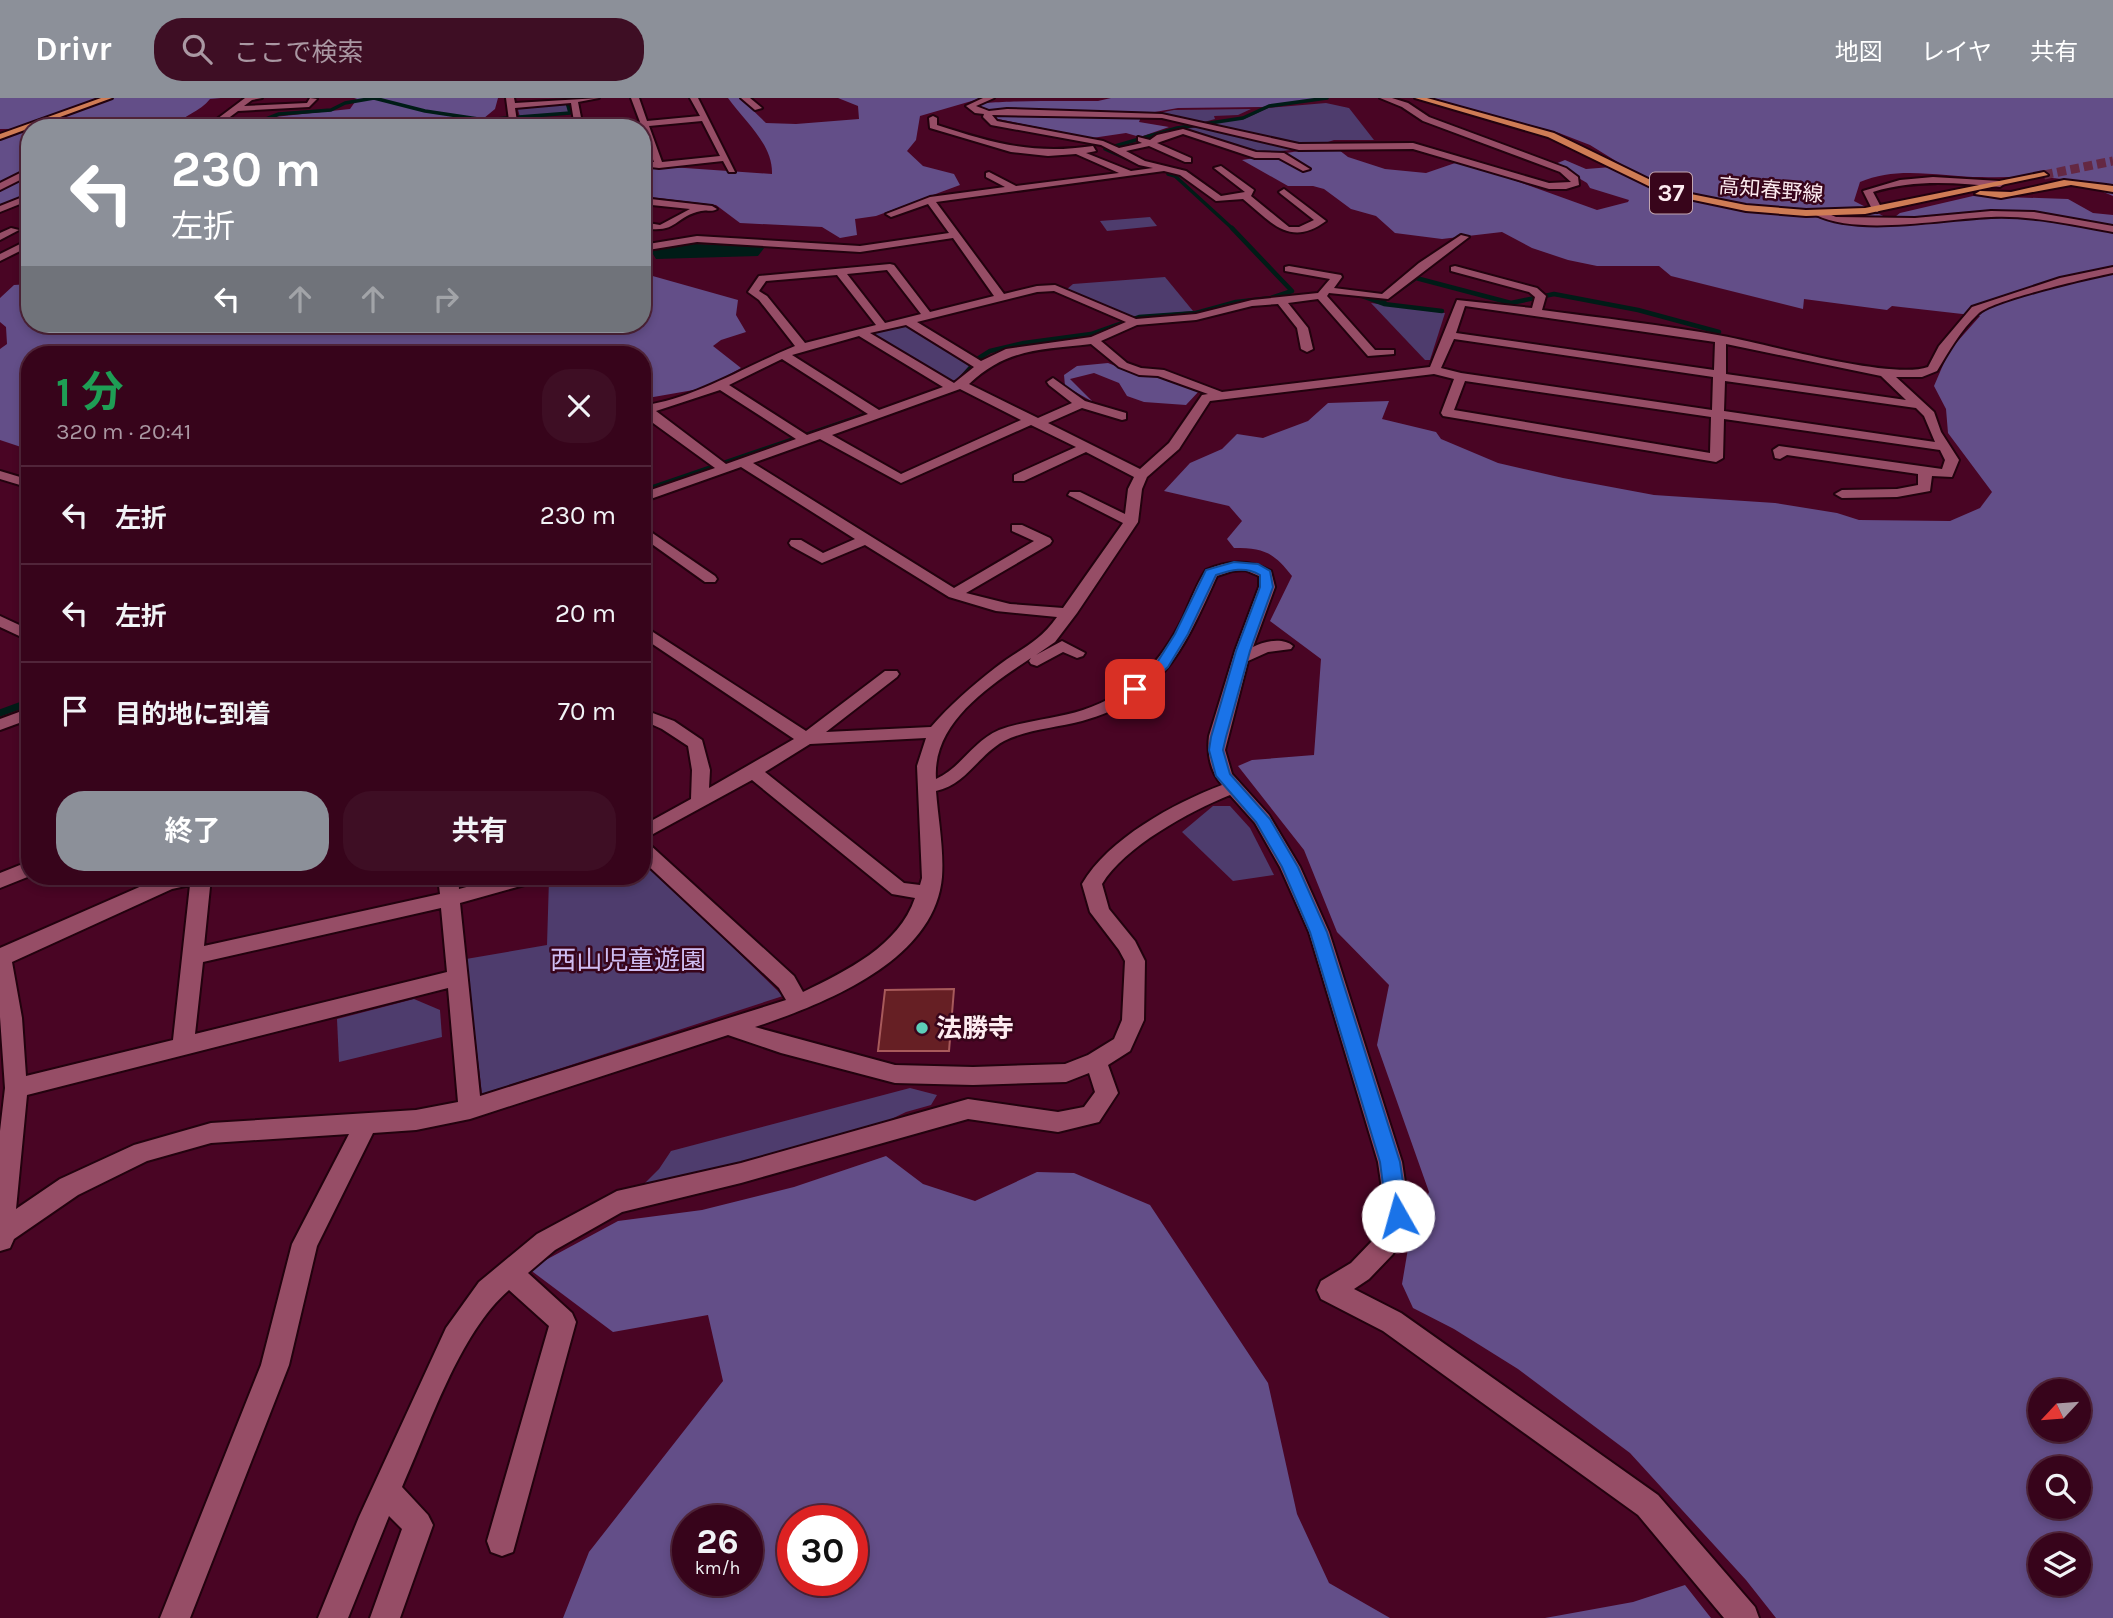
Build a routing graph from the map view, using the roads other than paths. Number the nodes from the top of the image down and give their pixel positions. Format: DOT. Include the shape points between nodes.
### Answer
graph roads {
  1 [pos="108,98"];
  2 [pos="257,98"];
  3 [pos="594,98"];
  4 [pos="635,98"];
  5 [pos="694,98"];
  6 [pos="745,98"];
  7 [pos="990,98"];
  8 [pos="1384,98"];
  9 [pos="1419,98"];
  10 [pos="313,99"];
  11 [pos="574,99"];
  12 [pos="511,102"];
  13 [pos="758,108"];
  14 [pos="236,109"];
  15 [pos="989,113"];
  16 [pos="1420,115"];
  17 [pos="704,118"];
  18 [pos="933,118"];
  19 [pos="51,119"];
  20 [pos="222,119"];
  21 [pos="577,119"];
  22 [pos="641,119"];
  23 [pos="1459,120"];
  24 [pos="651,123"];
  25 [pos="21,129"];
  26 [pos="0,136"];
  27 [pos="1132,137"];
  28 [pos="1149,142"];
  29 [pos="1432,142"];
  30 [pos="651,144"];
  31 [pos="1324,147"];
  32 [pos="1093,149"];
  33 [pos="1117,150"];
  34 [pos="1078,152"];
  35 [pos="1039,155"];
  36 [pos="726,158"];
  37 [pos="1188,160"];
  38 [pos="1053,163"];
  39 [pos="651,164"];
  40 [pos="659,165"];
  41 [pos="1519,165"];
  42 [pos="1218,168"];
  43 [pos="1164,169"];
  44 [pos="1306,169"];
  45 [pos="732,170"];
  46 [pos="1568,173"];
  47 [pos="989,175"];
  48 [pos="1131,175"];
  49 [pos="2044,175"];
  50 [pos="21,176"];
  51 [pos="2000,184"];
  52 [pos="0,187"];
  53 [pos="1015,189"];
  54 [pos="2113,190"];
  55 [pos="1969,191"];
  56 [pos="1284,192"];
  57 [pos="1245,196"];
  58 [pos="930,200"];
  59 [pos="21,201"];
  60 [pos="651,202"];
  61 [pos="699,208"];
  62 [pos="0,209"];
  63 [pos="712,209"];
  64 [pos="1877,209"];
  65 [pos="1819,212"];
  66 [pos="891,214"];
  67 [pos="651,226"];
  68 [pos="2113,229"];
  69 [pos="14,230"];
  70 [pos="953,235"];
  71 [pos="0,237"];
  72 [pos="1464,237"];
  73 [pos="21,246"];
  74 [pos="651,247"];
  75 [pos="1,256"];
  76 [pos="1289,269"];
  77 [pos="1455,269"];
  78 [pos="839,270"];
  79 [pos="2113,270"];
  80 [pos="1324,293"];
  81 [pos="1001,298"];
  82 [pos="1282,302"];
  83 [pos="1536,312"];
  84 [pos="926,314"];
  85 [pos="906,320"];
  86 [pos="1135,322"];
  87 [pos="882,326"];
  88 [pos="860,332"];
  89 [pos="1450,335"];
  90 [pos="1721,339"];
  91 [pos="1093,340"];
  92 [pos="802,347"];
  93 [pos="1307,349"];
  94 [pos="1390,352"];
  95 [pos="782,354"];
  96 [pos="976,363"];
  97 [pos="1434,370"];
  98 [pos="1885,373"];
  99 [pos="1720,376"];
  100 [pos="1461,377"];
  101 [pos="1053,382"];
  102 [pos="721,385"];
  103 [pos="952,385"];
  104 [pos="1220,396"];
  105 [pos="1081,404"];
  106 [pos="1919,405"];
  107 [pos="651,408"];
  108 [pos="873,411"];
  109 [pos="1719,414"];
  110 [pos="651,415"];
  111 [pos="1122,416"];
  112 [pos="1035,422"];
  113 [pos="824,436"];
  114 [pos="807,441"];
  115 [pos="1087,447"];
  116 [pos="1943,447"];
  117 [pos="1780,456"];
  118 [pos="743,464"];
  119 [pos="725,469"];
  120 [pos="1925,471"];
  121 [pos="0,475"];
  122 [pos="1141,475"];
  123 [pos="1020,478"];
  124 [pos="21,481"];
  125 [pos="1842,494"];
  126 [pos="651,495"];
  127 [pos="1075,495"];
  128 [pos="1131,523"];
  129 [pos="1017,528"];
  130 [pos="651,536"];
  131 [pos="864,540"];
  132 [pos="796,542"];
  133 [pos="822,559"];
  134 [pos="839,570"];
  135 [pos="710,579"];
  136 [pos="954,594"];
  137 [pos="1069,613"];
  138 [pos="0,621"];
  139 [pos="21,632"];
  140 [pos="651,640"];
  141 [pos="1285,646"];
  142 [pos="1077,653"];
  143 [pos="1241,658"];
  144 [pos="1010,664"];
  145 [pos="891,674"];
  146 [pos="21,717"];
  147 [pos="651,718"];
  148 [pos="0,725"];
  149 [pos="936,732"];
  150 [pos="806,739"];
  151 [pos="753,772"];
  152 [pos="928,786"];
  153 [pos="1233,787"];
  154 [pos="700,801"];
  155 [pos="651,829"];
  156 [pos="651,857"];
  157 [pos="21,872"];
  158 [pos="0,881"];
  159 [pos="163,885"];
  160 [pos="200,885"];
  161 [pos="449,885"];
  162 [pos="500,885"];
  163 [pos="928,893"];
  164 [pos="450,899"];
  165 [pos="193,956"];
  166 [pos="1,957"];
  167 [pos="458,978"];
  168 [pos="799,1003"];
  169 [pos="730,1027"];
  170 [pos="183,1048"];
  171 [pos="1096,1062"];
  172 [pos="16,1088"];
  173 [pos="470,1109"];
  174 [pos="367,1122"];
  175 [pos="1,1237"];
  176 [pos="509,1273"];
  177 [pos="385,1491"];
  178 [pos="502,1541"];
  179 [pos="175,1618"];
  180 [pos="333,1618"];
  181 [pos="385,1618"];
  182 [pos="1744,1618"];
  1 -- 19 [label="main road"];
  2 -- 14 [label="street"];
  3 -- 11 [label="street"];
  4 -- 22 [label="street"];
  5 -- 17 [label="street"];
  6 -- 13 [label="street"];
  7 -- 15 [label="street" via="970,106"];
  8 -- 16 [label="street"];
  9 -- 65 [label="main road, 高知春野線 / 37" via="1551,135 1668,192 1727,206"];
  10 -- 14 [label="street" via="309,105"];
  11 -- 12 [label="street"];
  11 -- 21 [label="street"];
  14 -- 20 [label="street"];
  15 -- 31 [label="street" via="1162,116 1299,147"];
  15 -- 33 [label="street" via="986,117 995,123 1107,141"];
  16 -- 23 [label="street"];
  16 -- 46 [label="street"];
  17 -- 24 [label="street"];
  17 -- 36 [label="street"];
  18 -- 35 [label="street" via="933,126 1016,153"];
  25 -- 26 [label="main road"];
  27 -- 28 [label="street"];
  28 -- 33 [label="street"];
  28 -- 37 [label="street"];
  28 -- 44 [label="street" via="1184,131 1255,155 1281,155"];
  29 -- 31 [label="street" via="1332,142"];
  30 -- 40 [label="street"];
  31 -- 46 [label="street" via="1413,146 1549,186 1576,183"];
  32 -- 34 [label="street"];
  33 -- 43 [label="street"];
  34 -- 35 [label="street"];
  34 -- 48 [label="street"];
  35 -- 38 [label="street"];
  36 -- 40 [label="street"];
  36 -- 45 [label="street"];
  39 -- 40 [label="street"];
  41 -- 46 [label="street"];
  42 -- 57 [label="street" via="1251,192"];
  43 -- 48 [label="street"];
  43 -- 57 [label="street" via="1183,173 1219,199"];
  47 -- 53 [label="street"];
  48 -- 53 [label="street"];
  49 -- 51 [label="main road, 高知春野線 / 37"];
  50 -- 52 [label="street"];
  51 -- 55 [label="main road, 高知春野線 / 37"];
  51 -- 64 [label="street" via="1942,179 1887,184 1868,191"];
  53 -- 58 [label="street"];
  54 -- 55 [label="main road, 高知春野線 / 37" via="2073,183 2010,197"];
  55 -- 64 [label="main road, 高知春野線 / 37"];
  56 -- 57 [label="street" via="1321,221 1287,230"];
  58 -- 66 [label="street"];
  58 -- 70 [label="street"];
  59 -- 62 [label="street"];
  60 -- 61 [label="street"];
  61 -- 63 [label="street"];
  61 -- 67 [label="street" via="661,228"];
  64 -- 65 [label="main road, 高知春野線 / 37"];
  65 -- 68 [label="street" via="1834,220 2034,215"];
  69 -- 71 [label="street"];
  70 -- 74 [label="street" via="860,249 697,239"];
  70 -- 81 [label="street"];
  72 -- 80 [label="street" via="1384,297"];
  73 -- 75 [label="street"];
  76 -- 80 [label="street" via="1337,277"];
  77 -- 83 [label="street" via="1533,290 1541,296"];
  78 -- 84 [label="street" via="890,267"];
  78 -- 87 [label="street"];
  78 -- 92 [label="street" via="764,278 752,292 763,298"];
  79 -- 98 [label="street" via="2064,279 1976,309 1943,348 1933,369"];
  80 -- 82 [label="street"];
  80 -- 94 [label="street" via="1372,354"];
  81 -- 84 [label="street"];
  81 -- 86 [label="street" via="1055,288"];
  82 -- 86 [label="street"];
  82 -- 93 [label="street" via="1302,328"];
  83 -- 89 [label="street" via="1461,302"];
  83 -- 90 [label="street"];
  84 -- 85 [label="street"];
  85 -- 87 [label="street"];
  85 -- 96 [label="street"];
  86 -- 91 [label="street"];
  87 -- 88 [label="street"];
  88 -- 92 [label="street"];
  88 -- 103 [label="street"];
  89 -- 97 [label="street"];
  89 -- 99 [label="street"];
  90 -- 98 [label="street"];
  90 -- 99 [label="street"];
  91 -- 96 [label="street" via="1010,351"];
  91 -- 104 [label="street" via="1123,365 1160,373"];
  92 -- 95 [label="street"];
  95 -- 102 [label="street"];
  95 -- 108 [label="street"];
  96 -- 103 [label="street"];
  97 -- 100 [label="street"];
  97 -- 104 [label="street"];
  98 -- 106 [label="street"];
  99 -- 106 [label="street"];
  99 -- 109 [label="street"];
  100 -- 109 [label="street"];
  100 -- 109 [label="street" via="1447,413 1716,458"];
  101 -- 105 [label="street"];
  102 -- 107 [label="street"];
  102 -- 114 [label="street"];
  103 -- 108 [label="street"];
  103 -- 112 [label="street"];
  104 -- 122 [label="street" via="1206,398 1174,446"];
  105 -- 111 [label="street"];
  105 -- 112 [label="street"];
  106 -- 116 [label="street" via="1930,415"];
  108 -- 113 [label="street"];
  109 -- 116 [label="street"];
  110 -- 119 [label="street"];
  112 -- 113 [label="street" via="901,479"];
  112 -- 115 [label="street"];
  113 -- 114 [label="street"];
  114 -- 118 [label="street"];
  115 -- 122 [label="street"];
  115 -- 123 [label="street"];
  116 -- 120 [label="street" via="1952,460 1947,474"];
  117 -- 120 [label="street" via="1779,450"];
  118 -- 119 [label="street"];
  118 -- 131 [label="street"];
  119 -- 126 [label="street"];
  120 -- 125 [label="street" via="1926,488"];
  121 -- 124 [label="street"];
  122 -- 128 [label="street"];
  127 -- 128 [label="street"];
  128 -- 137 [label="street"];
  129 -- 136 [label="street" via="1045,541"];
  130 -- 135 [label="street"];
  131 -- 133 [label="street"];
  131 -- 136 [label="street"];
  132 -- 133 [label="street"];
  133 -- 134 [label="street"];
  136 -- 137 [label="street" via="1009,610"];
  137 -- 144 [label="street" via="1049,639"];
  138 -- 139 [label="street"];
  140 -- 150 [label="street"];
  141 -- 143 [label="street" via="1265,647"];
  142 -- 144 [label="street" via="1062,646 1024,668"];
  143 -- 152 [label="street" via="1268,579 1254,566 1223,567 1210,573 1160,668 1135,689 1095,713 994,739 955,778 942,786"];
  143 -- 153 [label="street" via="1216,750 1224,776"];
  144 -- 149 [label="street"];
  145 -- 150 [label="street"];
  146 -- 148 [label="street"];
  147 -- 154 [label="street" via="695,744 701,770"];
  149 -- 150 [label="street"];
  149 -- 152 [label="street" via="926,766"];
  150 -- 151 [label="street"];
  151 -- 154 [label="street"];
  151 -- 163 [label="street" via="899,889"];
  152 -- 163 [label="street" via="932,878"];
  153 -- 171 [label="street" via="1212,794 1123,850 1105,864 1092,884 1100,912 1135,961 1133,1020 1122,1045"];
  153 -- 182 [label="street" via="1262,819 1319,932 1390,1162 1398,1216 1384,1246 1330,1290 1392,1322 1648,1505"];
  154 -- 155 [label="street"];
  156 -- 168 [label="street" via="787,982"];
  157 -- 158 [label="street"];
  159 -- 166 [label="street"];
  160 -- 165 [label="street"];
  161 -- 164 [label="street"];
  162 -- 164 [label="street"];
  163 -- 168 [label="street" via="918,921 867,970"];
  164 -- 165 [label="street"];
  164 -- 167 [label="street"];
  165 -- 170 [label="street"];
  166 -- 172 [label="street"];
  167 -- 170 [label="street"];
  167 -- 173 [label="street"];
  168 -- 169 [label="street"];
  169 -- 171 [label="street" via="895,1074 1066,1073"];
  169 -- 173 [label="street"];
  170 -- 172 [label="street"];
  171 -- 176 [label="street" via="1107,1093 1091,1115 1058,1122 968,1108 741,1173 617,1202 546,1242"];
  172 -- 175 [label="street"];
  173 -- 174 [label="street" via="416,1120"];
  174 -- 175 [label="street" via="211,1133 142,1152 69,1187"];
  174 -- 179 [label="street" via="305,1244 275,1365"];
  176 -- 177 [label="street" via="488,1291 454,1337"];
  176 -- 178 [label="street" via="563,1322"];
  177 -- 180 [label="street"];
  177 -- 181 [label="street" via="418,1525"];
}
